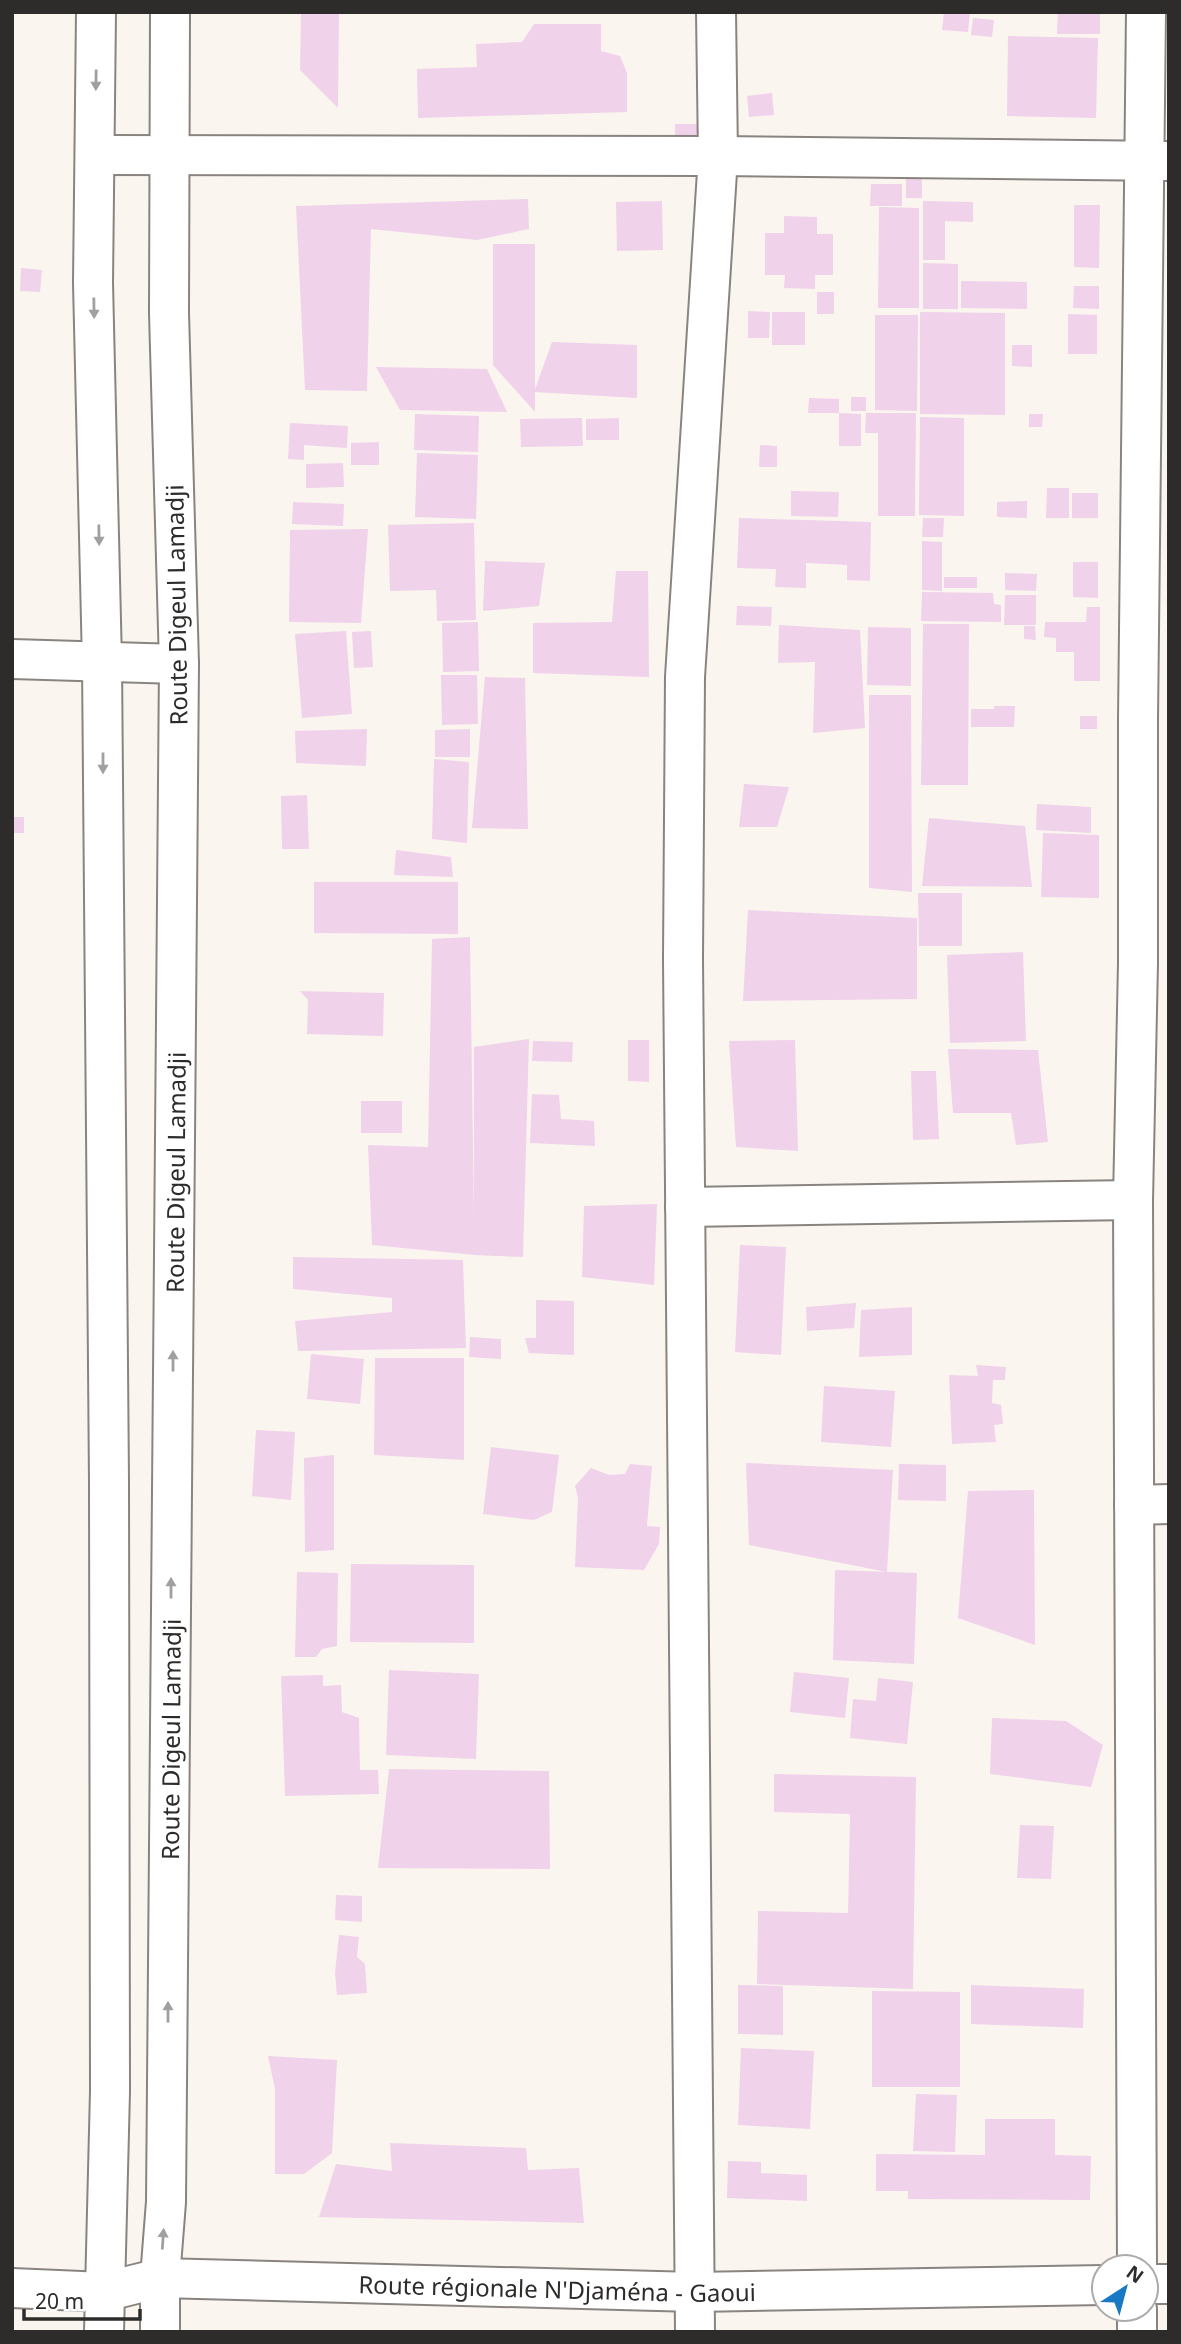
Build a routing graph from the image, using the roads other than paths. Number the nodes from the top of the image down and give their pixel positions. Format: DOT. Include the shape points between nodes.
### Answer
graph roads {
  1 [pos="96,12"];
  2 [pos="170,12"];
  3 [pos="716,12"];
  4 [pos="1146,12"];
  5 [pos="95,155"];
  6 [pos="169,155"];
  7 [pos="718,156"];
  8 [pos="1157,161"];
  9 [pos="12,659"];
  10 [pos="102,663"];
  11 [pos="179,664"];
  12 [pos="1154,719"];
  13 [pos="1133,1200"];
  14 [pos="685,1207"];
  15 [pos="1152,1505"];
  16 [pos="1137,2253"];
  17 [pos="160,2278"];
  18 [pos="1090,2284"];
  19 [pos="12,2288"];
  20 [pos="104,2292"];
  21 [pos="695,2292"];
  22 [pos="104,2332"];
  23 [pos="160,2332"];
  24 [pos="695,2332"];
  1 -- 5 [label="street, one-way"];
  2 -- 6 [label="street, Route Digeul Lamadji"];
  3 -- 7 [label="street"];
  4 -- 8 [label="street"];
  5 -- 6 [label="street"];
  5 -- 10 [label="street, one-way" via="93,283"];
  6 -- 7 [label="street"];
  6 -- 11 [label="street, Route Digeul Lamadji"];
  7 -- 8 [label="street"];
  7 -- 14 [label="street" via="685,677"];
  8 -- 12 [label="street"];
  9 -- 10 [label="street"];
  10 -- 11 [label="street"];
  10 -- 20 [label="street, one-way" via="110,2077"];
  17 -- 11 [label="street, Route Digeul Lamadji, one-way" via="166,2203"];
  12 -- 13 [label="street" via="1138,963"];
  13 -- 14 [label="street"];
  13 -- 15 [label="street"];
  14 -- 21 [label="street"];
  15 -- 16 [label="street"];
  17 -- 20 [label="street, Route régionale N'Djaména - Gaoui"];
  17 -- 21 [label="street, Route régionale N'Djaména - Gaoui"];
  17 -- 23 [label="street, Route Digeul Lamadji"];
  18 -- 21 [label="street, Route régionale N'Djaména - Gaoui"];
  19 -- 20 [label="street, Route régionale N'Djaména - Gaoui"];
  20 -- 22 [label="street"];
  21 -- 24 [label="street"];
}
